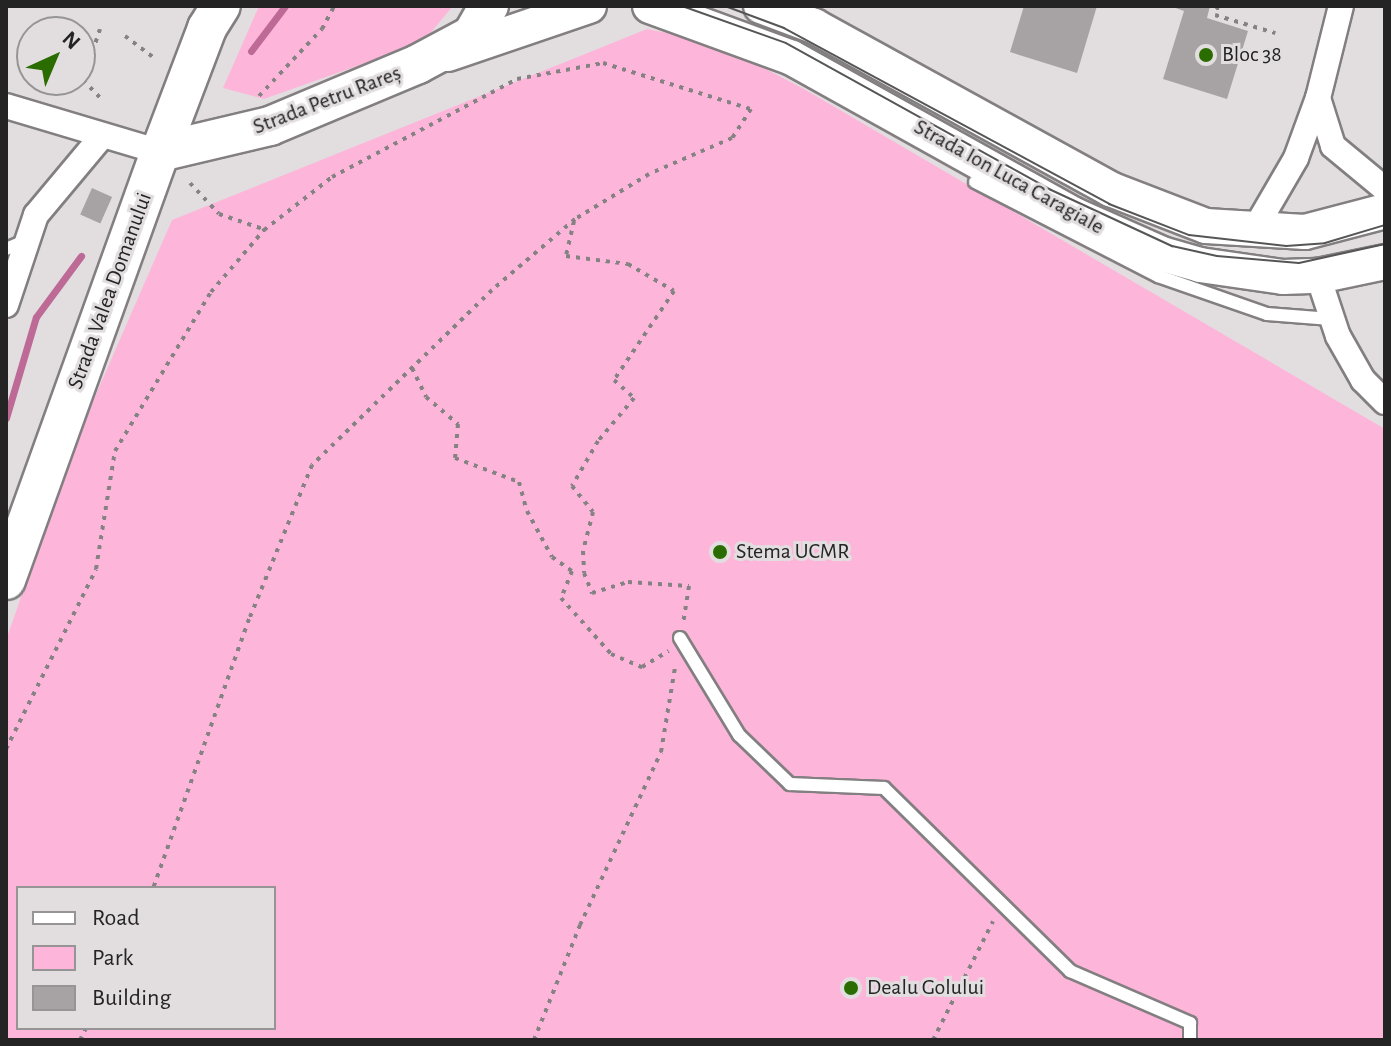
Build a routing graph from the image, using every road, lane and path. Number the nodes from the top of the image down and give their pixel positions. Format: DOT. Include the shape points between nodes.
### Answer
graph roads {
  1 [pos="334,6"];
  2 [pos="489,6"];
  3 [pos="589,6"];
  4 [pos="650,6"];
  5 [pos="761,6"];
  6 [pos="1218,6"];
  7 [pos="1341,6"];
  8 [pos="213,13"];
  9 [pos="100,29"];
  10 [pos="1275,33"];
  11 [pos="125,36"];
  12 [pos="155,59"];
  13 [pos="418,64"];
  14 [pos="1318,98"];
  15 [pos="102,100"];
  16 [pos="251,104"];
  17 [pos="6,106"];
  18 [pos="103,135"];
  19 [pos="160,152"];
  20 [pos="975,182"];
  21 [pos="190,183"];
  22 [pos="1385,189"];
  23 [pos="1385,211"];
  24 [pos="575,219"];
  25 [pos="264,230"];
  26 [pos="1253,232"];
  27 [pos="16,245"];
  28 [pos="1385,262"];
  29 [pos="1318,276"];
  30 [pos="6,305"];
  31 [pos="1331,319"];
  32 [pos="412,368"];
  33 [pos="1385,402"];
  34 [pos="6,580"];
  35 [pos="680,638"];
  36 [pos="6,749"];
  37 [pos="154,886"];
  38 [pos="1000,907"];
  39 [pos="534,1040"];
  40 [pos="933,1040"];
  41 [pos="1190,1040"];
  1 -- 16 [label="path" via="322,29"];
  2 -- 13 [label="main road, Strada Petru Rareș" via="472,35"];
  3 -- 13 [label="main road"];
  4 -- 29 [label="main road, Strada Ion Luca Caragiale" via="792,58 1118,237 1200,265 1283,277"];
  5 -- 26 [label="main road, Strada Ion Luca Caragiale" via="814,26 1135,200 1206,226"];
  6 -- 10 [label="path" via="1215,15"];
  7 -- 14 [label="street"];
  8 -- 19 [label="main road, Strada Valea Domanului"];
  9 -- 15 [label="path" via="83,80"];
  11 -- 12 [label="path"];
  13 -- 19 [label="main road, Strada Petru Rareș" via="270,126"];
  14 -- 22 [label="street" via="1333,146"];
  14 -- 26 [label="street" via="1296,158"];
  17 -- 18 [label="street, Strada Petru Rareș"];
  18 -- 19 [label="street, Strada Petru Rareș"];
  18 -- 27 [label="street"];
  19 -- 34 [label="main road, Strada Valea Domanului"];
  20 -- 31 [label="lane" via="1158,276 1267,314"];
  21 -- 25 [label="path" via="219,214"];
  23 -- 26 [label="main road, Strada Ion Luca Caragiale" via="1320,229"];
  24 -- 25 [label="path" via="649,174 732,138 751,109 603,63 517,79 332,177"];
  24 -- 32 [label="path"];
  24 -- 35 [label="path" via="566,256 628,264 674,291 614,380 634,398 598,441 572,486 593,512 583,551 592,593 628,582 689,586"];
  25 -- 36 [label="path" via="211,292 115,451 96,569"];
  27 -- 30 [label="street"];
  28 -- 29 [label="main road, Strada Ion Luca Caragiale"];
  29 -- 31 [label="street"];
  31 -- 33 [label="street" via="1363,380"];
  32 -- 37 [label="path" via="312,465 249,619"];
  32 -- 39 [label="path" via="426,397 458,424 455,458 519,482 527,511 552,557 572,571 561,598 611,654 642,667 679,646 661,752 580,925"];
  35 -- 38 [label="lane" via="739,735 790,784 884,788"];
  38 -- 40 [label="path"];
  38 -- 41 [label="lane" via="1070,971 1190,1023"];
}
